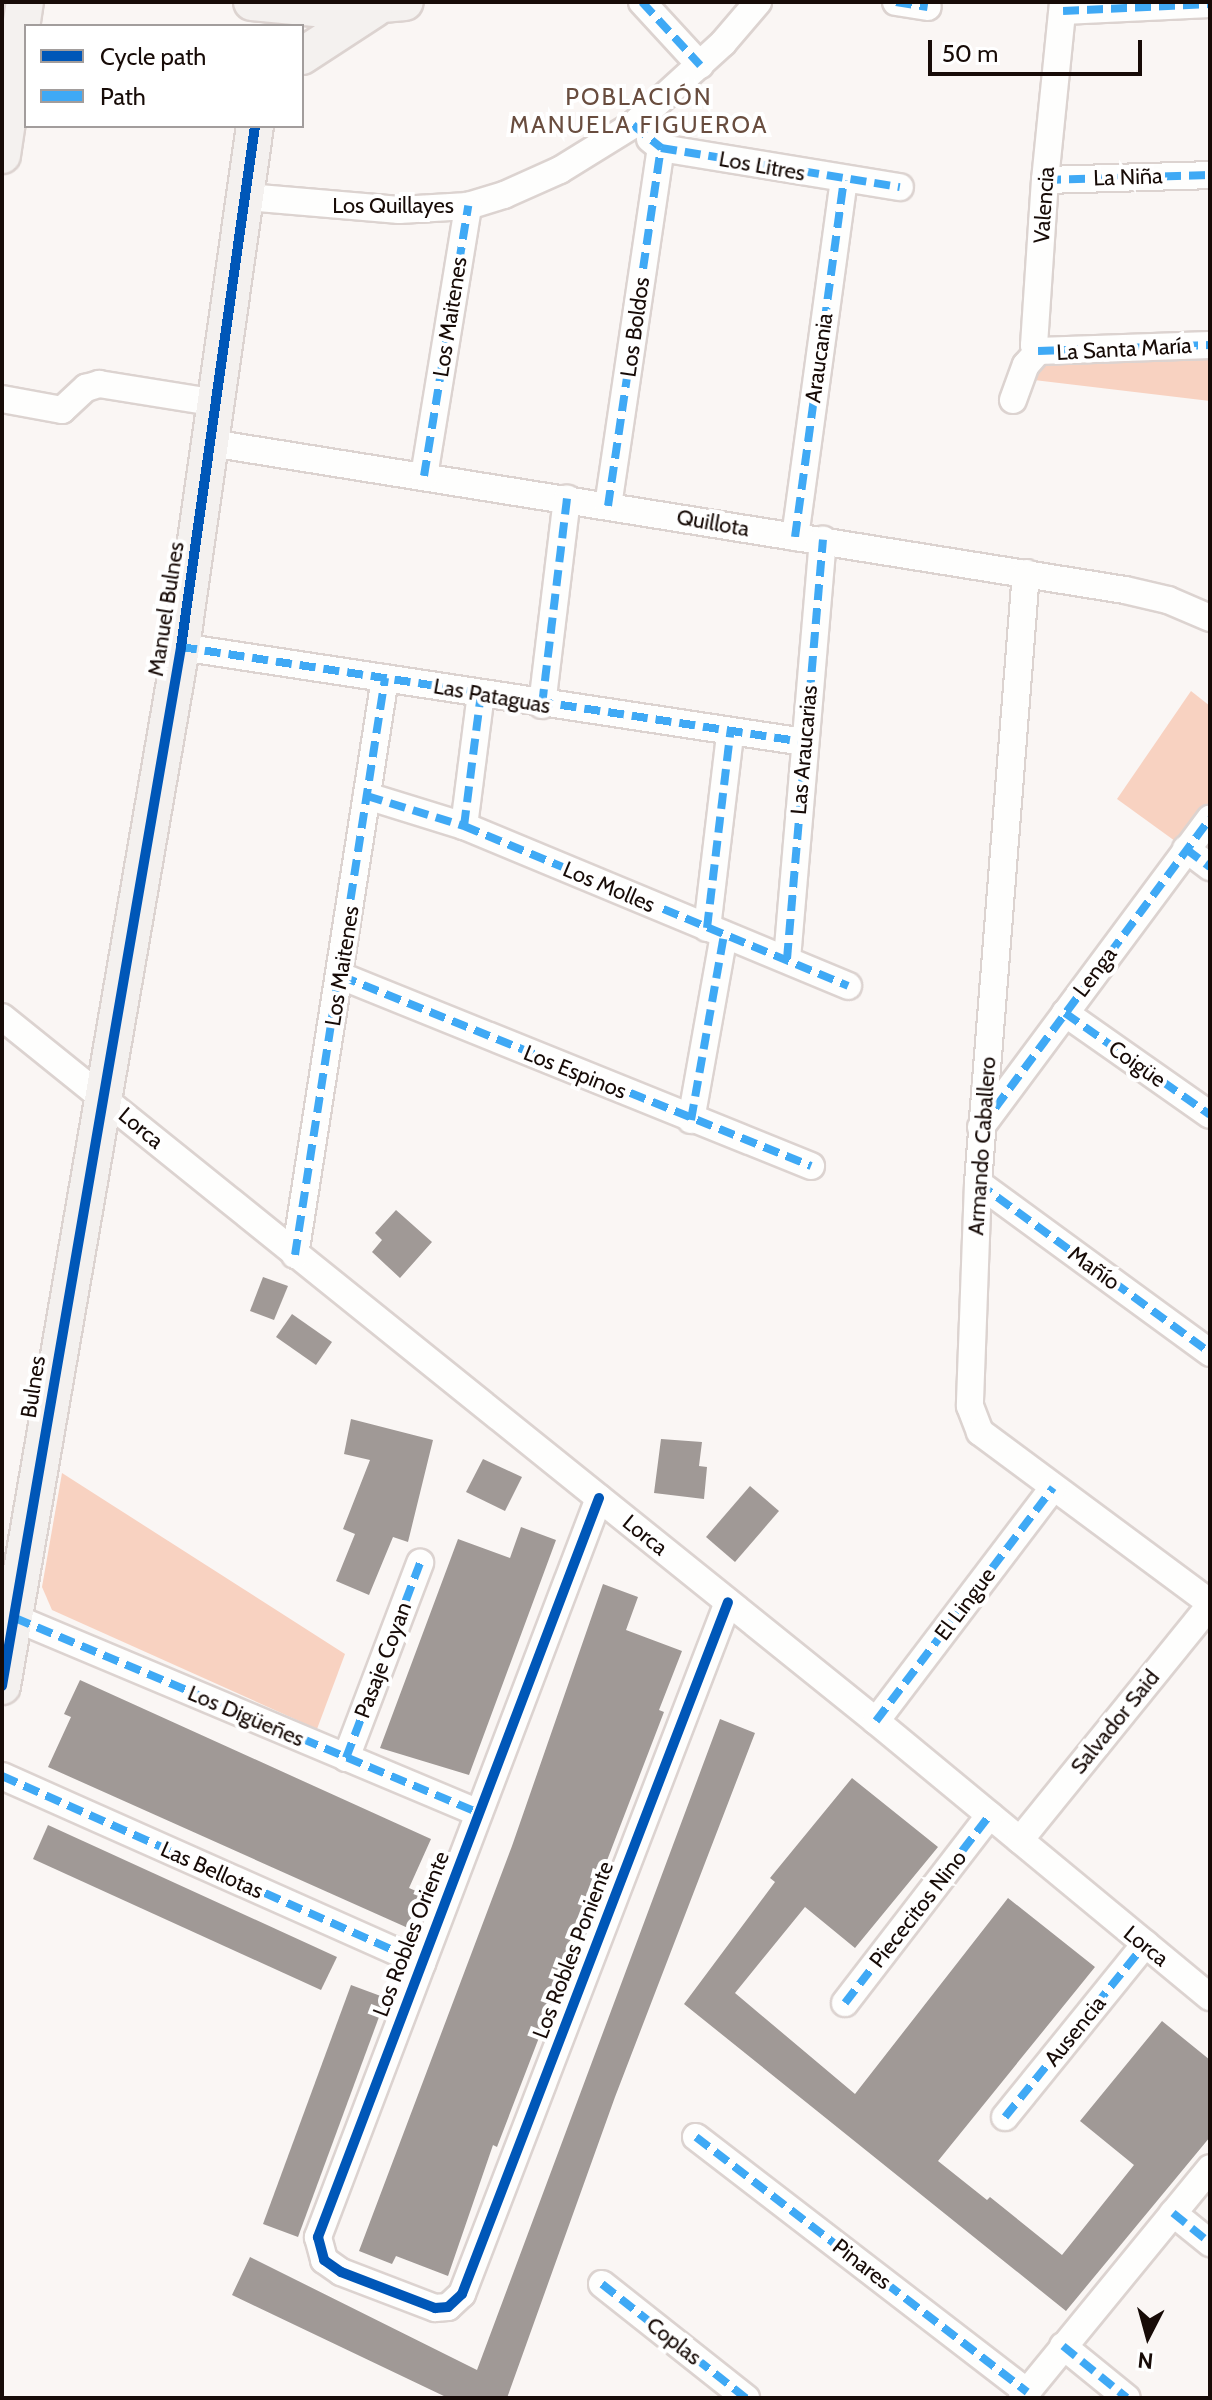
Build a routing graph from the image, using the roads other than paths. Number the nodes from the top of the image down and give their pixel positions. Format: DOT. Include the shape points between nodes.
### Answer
graph roads {
  1 [pos="25,2"];
  2 [pos="642,2"];
  3 [pos="758,2"];
  4 [pos="896,2"];
  5 [pos="394,4"];
  6 [pos="1210,4"];
  7 [pos="1063,6"];
  8 [pos="928,7"];
  9 [pos="263,11"];
  10 [pos="304,55"];
  11 [pos="700,65"];
  12 [pos="633,125"];
  13 [pos="255,128"];
  14 [pos="661,148"];
  15 [pos="2,155"];
  16 [pos="1210,175"];
  17 [pos="844,180"];
  18 [pos="1045,180"];
  19 [pos="900,187"];
  20 [pos="247,197"];
  21 [pos="468,206"];
  22 [pos="1210,345"];
  23 [pos="1038,351"];
  24 [pos="2,399"];
  25 [pos="1013,400"];
  26 [pos="217,403"];
  27 [pos="211,443"];
  28 [pos="424,476"];
  29 [pos="567,499"];
  30 [pos="608,506"];
  31 [pos="795,537"];
  32 [pos="823,540"];
  33 [pos="1026,573"];
  34 [pos="1210,618"];
  35 [pos="181,647"];
  36 [pos="385,678"];
  37 [pos="481,694"];
  38 [pos="542,705"];
  39 [pos="730,734"];
  40 [pos="804,742"];
  41 [pos="367,796"];
  42 [pos="1210,819"];
  43 [pos="464,826"];
  44 [pos="1186,849"];
  45 [pos="1210,867"];
  46 [pos="715,932"];
  47 [pos="787,959"];
  48 [pos="341,976"];
  49 [pos="848,986"];
  50 [pos="1065,1013"];
  51 [pos="2,1017"];
  52 [pos="102,1096"];
  53 [pos="1210,1115"];
  54 [pos="691,1120"];
  55 [pos="981,1127"];
  56 [pos="811,1166"];
  57 [pos="978,1183"];
  58 [pos="295,1255"];
  59 [pos="1210,1353"];
  60 [pos="1053,1488"];
  61 [pos="599,1498"];
  62 [pos="420,1563"];
  63 [pos="728,1602"];
  64 [pos="1210,1604"];
  65 [pos="15,1618"];
  66 [pos="2,1686"];
  67 [pos="876,1721"];
  68 [pos="346,1758"];
  69 [pos="2,1776"];
  70 [pos="479,1813"];
  71 [pos="990,1815"];
  72 [pos="1020,1840"];
  73 [pos="1145,1944"];
  74 [pos="422,1963"];
  75 [pos="1210,1997"];
  76 [pos="845,2003"];
  77 [pos="1005,2117"];
  78 [pos="696,2137"];
  79 [pos="1210,2168"];
  80 [pos="1173,2213"];
  81 [pos="1210,2243"];
  82 [pos="602,2284"];
  83 [pos="448,2307"];
  84 [pos="1063,2346"];
  85 [pos="1025,2395"];
  86 [pos="746,2398"];
  87 [pos="1127,2398"];
  1 -- 15 [label="street"];
  2 -- 11 [label="street"];
  3 -- 11 [label="street, Los Quillayes"];
  4 -- 8 [label="street"];
  5 -- 9 [label="street"];
  5 -- 10 [label="street"];
  6 -- 7 [label="street"];
  7 -- 18 [label="street, Valencia"];
  11 -- 12 [label="street, Los Quillayes"];
  12 -- 14 [label="street, Los Litres"];
  12 -- 21 [label="street, Los Quillayes" via="560,170"];
  13 -- 20 [label="street, Manuel Bulnes"];
  14 -- 17 [label="street, Los Litres"];
  14 -- 30 [label="street, Los Boldos"];
  16 -- 18 [label="street, La Niña"];
  17 -- 19 [label="street, Los Litres"];
  17 -- 31 [label="street, Araucania"];
  18 -- 23 [label="street, Valencia" via="1034,345"];
  20 -- 21 [label="street, Los Quillayes" via="399,210"];
  20 -- 26 [label="street, Manuel Bulnes"];
  21 -- 28 [label="street, Los Maitenes"];
  22 -- 23 [label="street, La Santa María"];
  23 -- 25 [label="street" via="1026,365"];
  24 -- 26 [label="street" via="62,410 86,388 99,384"];
  26 -- 27 [label="street, Manuel Bulnes"];
  27 -- 28 [label="street, Quillota"];
  27 -- 35 [label="street, Manuel Bulnes"];
  28 -- 29 [label="street, Quillota"];
  29 -- 30 [label="street, Quillota"];
  29 -- 38 [label="street"];
  30 -- 31 [label="street, Quillota"];
  31 -- 32 [label="street, Quillota"];
  32 -- 33 [label="street, Quillota"];
  32 -- 40 [label="street, Las Araucarias"];
  33 -- 34 [label="street, Quillota" via="1168,600"];
  33 -- 55 [label="street, Armando Caballero"];
  35 -- 36 [label="street, Las Pataguas"];
  35 -- 52 [label="street, Manuel Bulnes"];
  36 -- 37 [label="street, Las Pataguas"];
  36 -- 41 [label="street, Los Maitenes"];
  37 -- 38 [label="street, Las Pataguas"];
  37 -- 43 [label="street"];
  38 -- 39 [label="street, Las Pataguas"];
  39 -- 40 [label="street, Las Pataguas"];
  39 -- 46 [label="street"];
  40 -- 47 [label="street, Las Araucarias"];
  41 -- 43 [label="street, Los Molles"];
  41 -- 48 [label="street, Los Maitenes"];
  42 -- 44 [label="street, Lenga"];
  43 -- 46 [label="street, Los Molles"];
  44 -- 45 [label="street"];
  44 -- 50 [label="street, Lenga"];
  46 -- 47 [label="street, Los Molles"];
  46 -- 54 [label="street"];
  47 -- 49 [label="street, Los Molles"];
  48 -- 54 [label="street, Los Espinos"];
  48 -- 58 [label="street, Los Maitenes"];
  50 -- 53 [label="street, Coigüe"];
  50 -- 55 [label="street, Lenga"];
  51 -- 52 [label="street, Lorca"];
  52 -- 58 [label="street, Lorca"];
  52 -- 65 [label="street, Bulnes"];
  54 -- 56 [label="street, Los Espinos"];
  55 -- 57 [label="street, Armando Caballero"];
  57 -- 59 [label="street, Mañío"];
  57 -- 60 [label="street, Armando Caballero" via="969,1383 973,1419 980,1432"];
  58 -- 61 [label="street, Lorca"];
  60 -- 64 [label="street, Armando Caballero"];
  60 -- 67 [label="street, El Lingue"];
  61 -- 63 [label="street, Lorca"];
  61 -- 70 [label="street, Los Robles Oriente"];
  62 -- 68 [label="street, Pasaje Coyan"];
  63 -- 67 [label="street, Lorca"];
  63 -- 83 [label="street, Los Robles Poniente" via="466,2285"];
  64 -- 72 [label="street, Salvador Said"];
  65 -- 66 [label="street, Bulnes"];
  65 -- 68 [label="street, Los Digüeñes"];
  67 -- 71 [label="street, Lorca"];
  68 -- 70 [label="street, Los Digüeñes"];
  69 -- 74 [label="street, Las Bellotas"];
  70 -- 74 [label="street, Los Robles Oriente"];
  71 -- 72 [label="street, Lorca"];
  71 -- 76 [label="street, Piececitos Nino"];
  72 -- 73 [label="street, Lorca"];
  73 -- 75 [label="street, Lorca"];
  73 -- 77 [label="street, Ausencia"];
  74 -- 83 [label="street, Los Robles Oriente" via="318,2244 324,2260 341,2272 421,2304"];
  78 -- 85 [label="street, Pinares"];
  79 -- 80 [label="street"];
  80 -- 81 [label="street"];
  80 -- 84 [label="street"];
  82 -- 86 [label="street, Coplas"];
  84 -- 85 [label="street"];
  84 -- 87 [label="street"];
}
